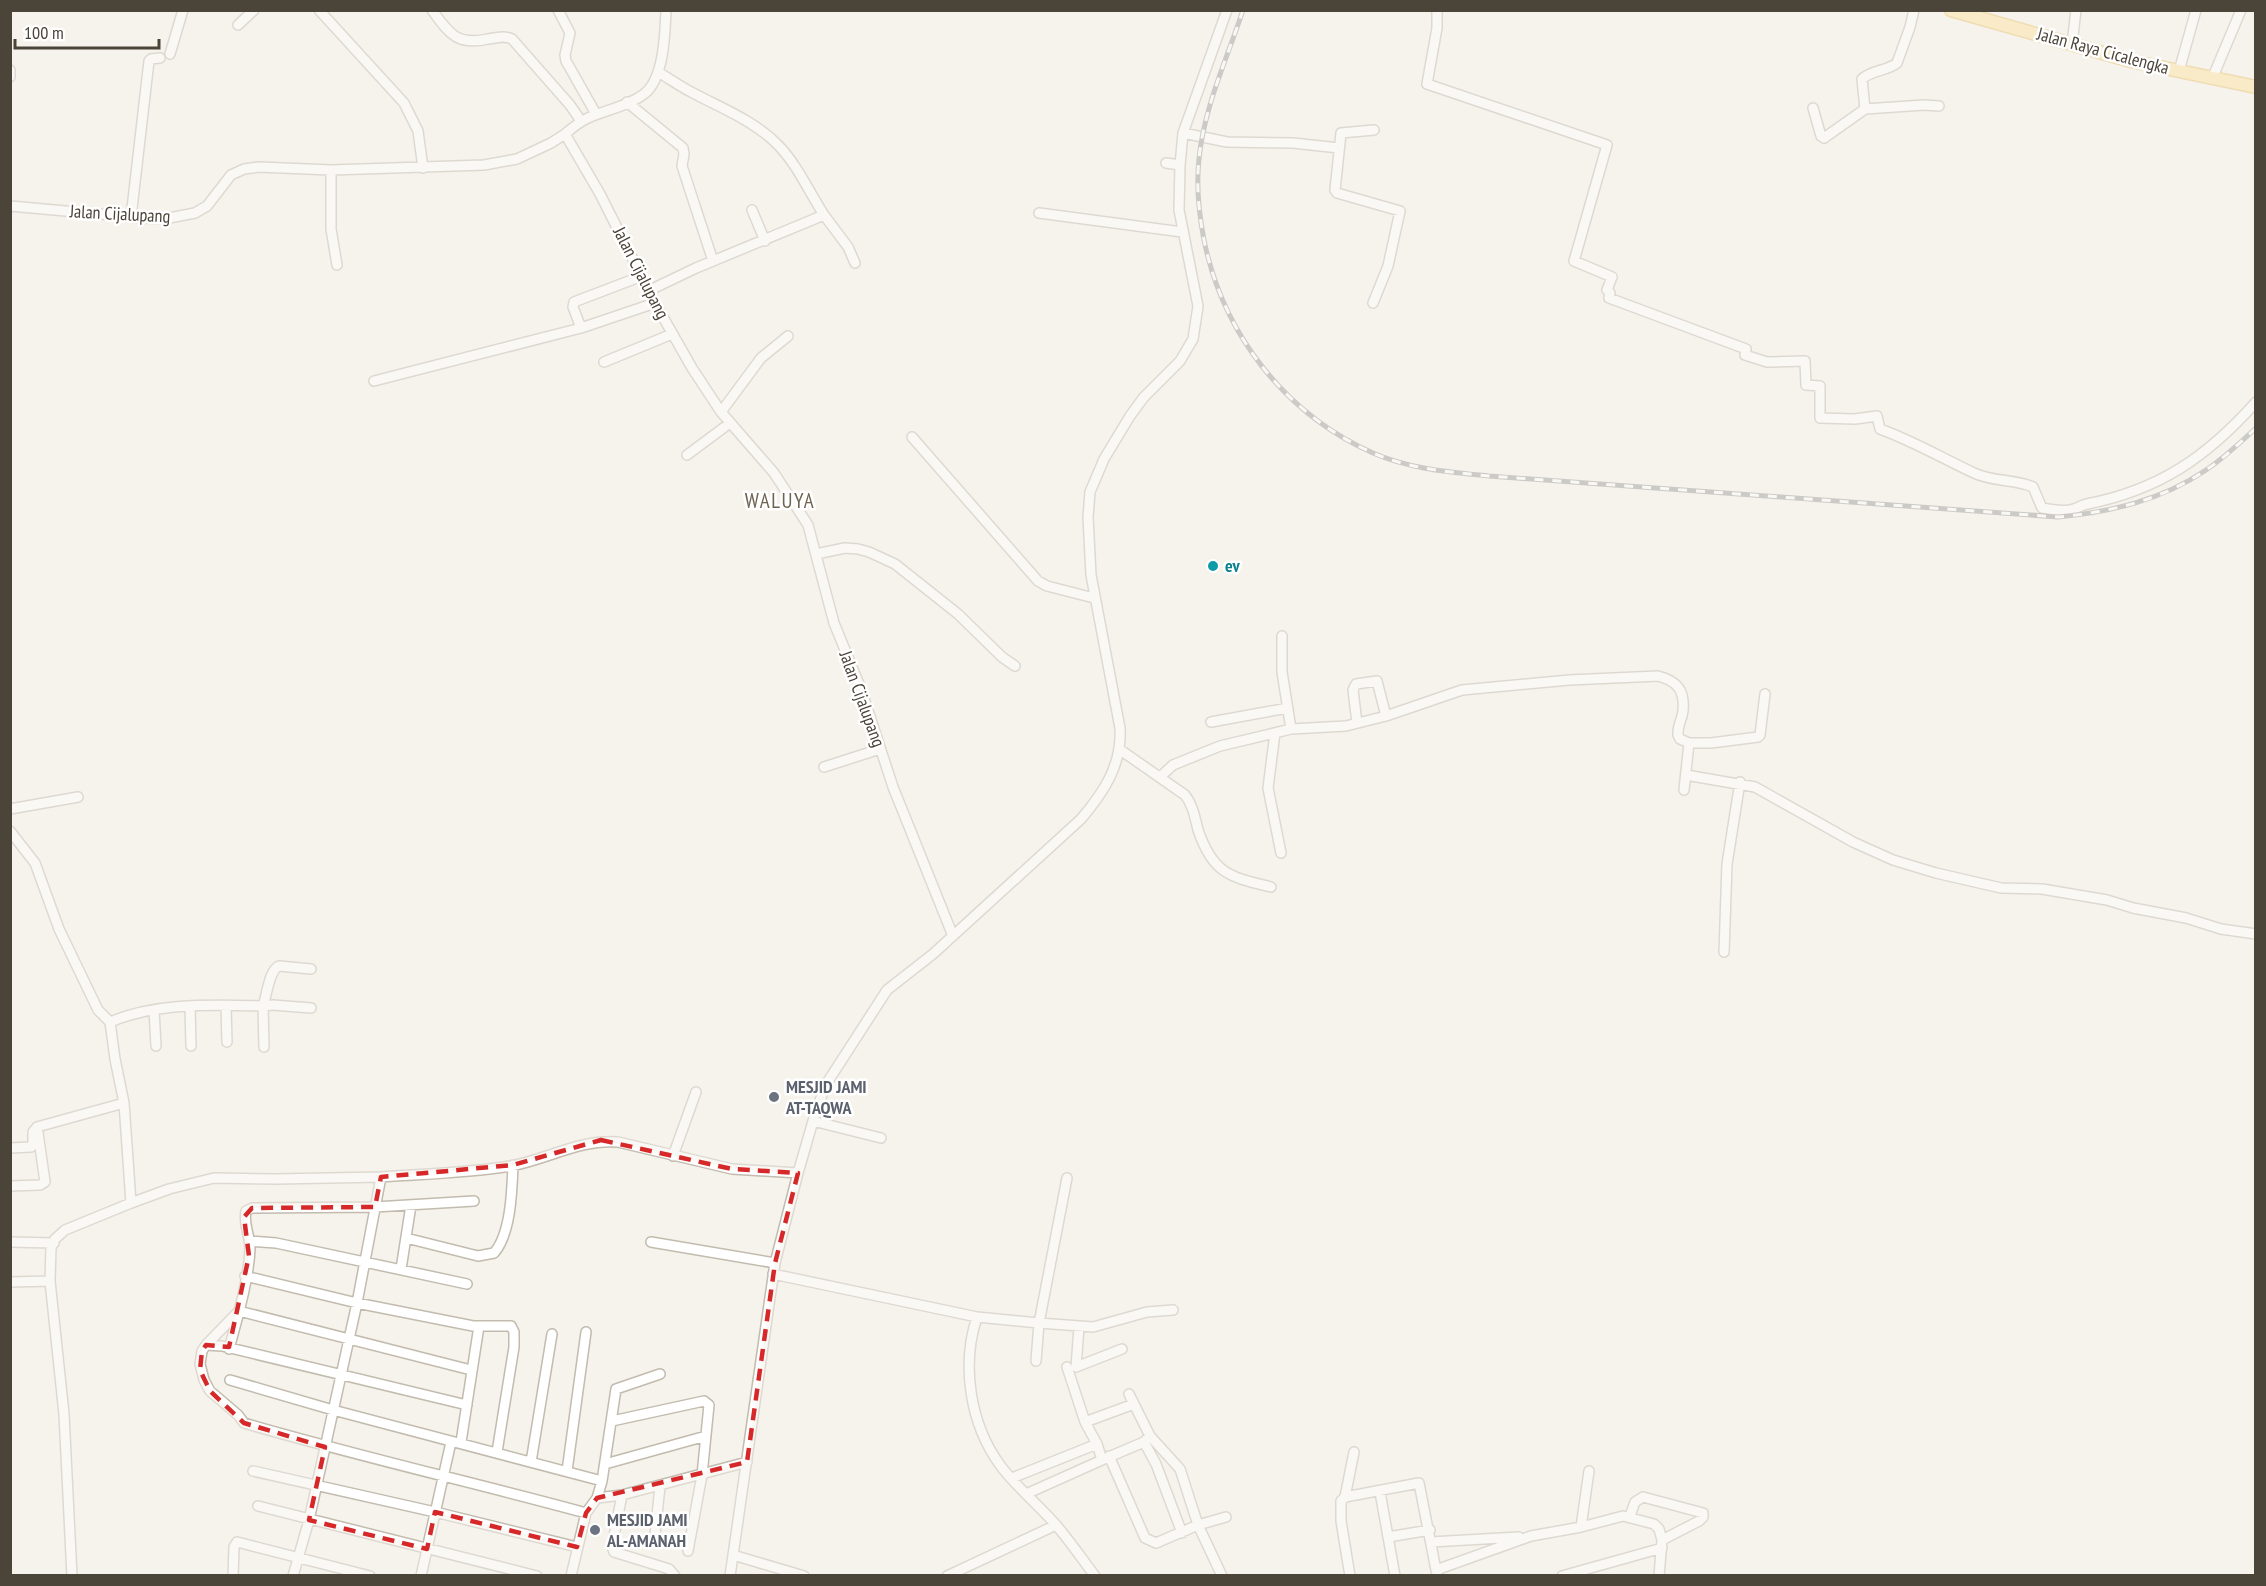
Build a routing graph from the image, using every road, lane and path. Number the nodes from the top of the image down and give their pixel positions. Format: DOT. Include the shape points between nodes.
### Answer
graph roads {
  1 [pos="183,10"];
  2 [pos="254,10"];
  3 [pos="319,10"];
  4 [pos="432,10"];
  5 [pos="558,10"];
  6 [pos="666,10"];
  7 [pos="1227,10"];
  8 [pos="1437,10"];
  9 [pos="1914,10"];
  10 [pos="1951,10"];
  11 [pos="2076,10"];
  12 [pos="2196,10"];
  13 [pos="2241,10"];
  14 [pos="238,25"];
  15 [pos="2072,44"];
  16 [pos="170,54"];
  17 [pos="160,58"];
  18 [pos="10,70"];
  19 [pos="2179,71"];
  20 [pos="658,72"];
  21 [pos="10,77"];
  22 [pos="2212,78"];
  23 [pos="2256,87"];
  24 [pos="627,102"];
  25 [pos="1939,106"];
  26 [pos="1813,108"];
  27 [pos="1865,109"];
  28 [pos="596,114"];
  29 [pos="581,121"];
  30 [pos="1374,130"];
  31 [pos="1183,133"];
  32 [pos="565,134"];
  33 [pos="1339,148"];
  34 [pos="1166,163"];
  35 [pos="1180,165"];
  36 [pos="423,168"];
  37 [pos="331,171"];
  38 [pos="10,206"];
  39 [pos="752,210"];
  40 [pos="1040,213"];
  41 [pos="824,215"];
  42 [pos="131,217"];
  43 [pos="1182,232"];
  44 [pos="765,241"];
  45 [pos="713,261"];
  46 [pos="855,263"];
  47 [pos="337,265"];
  48 [pos="642,276"];
  49 [pos="650,290"];
  50 [pos="655,303"];
  51 [pos="1372,303"];
  52 [pos="581,328"];
  53 [pos="672,334"];
  54 [pos="788,336"];
  55 [pos="604,362"];
  56 [pos="374,381"];
  57 [pos="2256,402"];
  58 [pos="721,412"];
  59 [pos="730,423"];
  60 [pos="912,437"];
  61 [pos="687,455"];
  62 [pos="816,555"];
  63 [pos="1094,598"];
  64 [pos="1282,636"];
  65 [pos="1015,666"];
  66 [pos="1766,694"];
  67 [pos="1288,708"];
  68 [pos="1386,716"];
  69 [pos="1211,722"];
  70 [pos="1357,723"];
  71 [pos="1291,729"];
  72 [pos="1275,733"];
  73 [pos="1689,743"];
  74 [pos="880,748"];
  75 [pos="1119,750"];
  76 [pos="824,767"];
  77 [pos="1686,775"];
  78 [pos="1160,777"];
  79 [pos="1740,782"];
  80 [pos="1684,790"];
  81 [pos="78,796"];
  82 [pos="10,809"];
  83 [pos="10,831"];
  84 [pos="1281,853"];
  85 [pos="1271,887"];
  86 [pos="2256,934"];
  87 [pos="953,936"];
  88 [pos="1724,952"];
  89 [pos="311,969"];
  90 [pos="190,1006"];
  91 [pos="226,1006"];
  92 [pos="263,1006"];
  93 [pos="311,1008"];
  94 [pos="154,1010"];
  95 [pos="110,1022"];
  96 [pos="227,1042"];
  97 [pos="156,1046"];
  98 [pos="191,1046"];
  99 [pos="264,1047"];
  100 [pos="696,1092"];
  101 [pos="124,1103"];
  102 [pos="813,1120"];
  103 [pos="37,1127"];
  104 [pos="881,1138"];
  105 [pos="10,1148"];
  106 [pos="673,1156"];
  107 [pos="513,1165"];
  108 [pos="798,1173"];
  109 [pos="381,1177"];
  110 [pos="1067,1178"];
  111 [pos="10,1186"];
  112 [pos="474,1201"];
  113 [pos="131,1203"];
  114 [pos="411,1205"];
  115 [pos="375,1207"];
  116 [pos="406,1238"];
  117 [pos="249,1241"];
  118 [pos="10,1242"];
  119 [pos="651,1242"];
  120 [pos="54,1243"];
  121 [pos="365,1261"];
  122 [pos="775,1263"];
  123 [pos="401,1269"];
  124 [pos="773,1274"];
  125 [pos="245,1276"];
  126 [pos="50,1281"];
  127 [pos="10,1282"];
  128 [pos="467,1284"];
  129 [pos="357,1304"];
  130 [pos="1173,1310"];
  131 [pos="239,1311"];
  132 [pos="977,1317"];
  133 [pos="1039,1323"];
  134 [pos="479,1326"];
  135 [pos="1079,1327"];
  136 [pos="586,1332"];
  137 [pos="552,1334"];
  138 [pos="349,1338"];
  139 [pos="207,1345"];
  140 [pos="229,1349"];
  141 [pos="1122,1349"];
  142 [pos="1036,1361"];
  143 [pos="1067,1367"];
  144 [pos="471,1370"];
  145 [pos="660,1374"];
  146 [pos="341,1375"];
  147 [pos="230,1380"];
  148 [pos="1129,1394"];
  149 [pos="1134,1404"];
  150 [pos="467,1405"];
  151 [pos="333,1410"];
  152 [pos="612,1421"];
  153 [pos="1085,1422"];
  154 [pos="706,1436"];
  155 [pos="1147,1439"];
  156 [pos="451,1442"];
  157 [pos="461,1443"];
  158 [pos="1097,1444"];
  159 [pos="325,1447"];
  160 [pos="497,1452"];
  161 [pos="1354,1452"];
  162 [pos="1106,1458"];
  163 [pos="531,1462"];
  164 [pos="747,1462"];
  165 [pos="605,1464"];
  166 [pos="253,1471"];
  167 [pos="567,1471"];
  168 [pos="1588,1471"];
  169 [pos="443,1475"];
  170 [pos="702,1475"];
  171 [pos="1012,1478"];
  172 [pos="602,1481"];
  173 [pos="316,1484"];
  174 [pos="660,1486"];
  175 [pos="1380,1492"];
  176 [pos="1026,1494"];
  177 [pos="622,1495"];
  178 [pos="1344,1497"];
  179 [pos="597,1498"];
  180 [pos="258,1506"];
  181 [pos="435,1512"];
  182 [pos="586,1513"];
  183 [pos="1630,1516"];
  184 [pos="1226,1517"];
  185 [pos="309,1520"];
  186 [pos="1056,1525"];
  187 [pos="1198,1525"];
  188 [pos="1581,1527"];
  189 [pos="1430,1530"];
  190 [pos="1182,1533"];
  191 [pos="655,1535"];
  192 [pos="1532,1536"];
  193 [pos="1388,1537"];
  194 [pos="1431,1542"];
  195 [pos="1662,1544"];
  196 [pos="577,1548"];
  197 [pos="427,1549"];
  198 [pos="688,1551"];
  199 [pos="733,1555"];
  200 [pos="297,1557"];
  201 [pos="1437,1573"];
  202 [pos="72,1575"];
  203 [pos="233,1575"];
  204 [pos="293,1575"];
  205 [pos="370,1575"];
  206 [pos="421,1575"];
  207 [pos="537,1575"];
  208 [pos="571,1575"];
  209 [pos="675,1575"];
  210 [pos="730,1575"];
  211 [pos="804,1575"];
  212 [pos="947,1575"];
  213 [pos="1095,1575"];
  214 [pos="1222,1575"];
  215 [pos="1350,1575"];
  216 [pos="1395,1575"];
  217 [pos="1562,1575"];
  218 [pos="1659,1575"];
  1 -- 16 [label="street"];
  2 -- 14 [label="street"];
  3 -- 36 [label="street" via="404,103 418,131"];
  4 -- 29 [label="street" via="451,35 460,40 506,36 512,39"];
  5 -- 28 [label="street" via="570,33 566,61"];
  6 -- 20 [label="street"];
  7 -- 31 [label="street"];
  8 -- 57 [label="street" via="1427,84 1607,145 1574,261 1612,278 1607,290 1609,298 1746,349 1745,355 1767,362 1805,361 1806,385 1820,386 1820,418 1877,416 1880,429 1913,441 1974,473 2033,487 2042,508 2072,510 2154,484 2220,440"];
  9 -- 27 [label="street" via="1897,63 1862,79"];
  10 -- 15 [label="main road, Jalan Raya Cicalengka"];
  11 -- 15 [label="street"];
  12 -- 19 [label="street"];
  13 -- 22 [label="street"];
  15 -- 19 [label="main road, Jalan Raya Cicalengka"];
  17 -- 42 [label="street" via="149,61"];
  18 -- 21 [label="street"];
  19 -- 22 [label="main road, Jalan Raya Cicalengka"];
  20 -- 24 [label="street" via="643,95"];
  20 -- 41 [label="street" via="765,134 795,167"];
  22 -- 23 [label="main road, Jalan Raya Cicalengka"];
  24 -- 28 [label="street"];
  24 -- 45 [label="street" via="683,148 682,166"];
  25 -- 27 [label="street"];
  26 -- 27 [label="street" via="1824,138"];
  28 -- 29 [label="street"];
  29 -- 32 [label="street"];
  30 -- 33 [label="street" via="1342,132"];
  31 -- 33 [label="street" via="1227,142"];
  31 -- 35 [label="street"];
  32 -- 36 [label="street, Jalan Cijalupang" via="531,153 500,163"];
  32 -- 48 [label="street, Jalan Cijalupang"];
  33 -- 51 [label="street" via="1336,192 1401,212 1388,266"];
  34 -- 35 [label="street"];
  35 -- 43 [label="street"];
  36 -- 37 [label="street, Jalan Cijalupang"];
  37 -- 42 [label="street, Jalan Cijalupang" via="244,169 231,175 207,206 195,213 164,219"];
  37 -- 47 [label="street" via="331,229"];
  38 -- 42 [label="street, Jalan Cijalupang"];
  39 -- 44 [label="street"];
  40 -- 43 [label="street"];
  41 -- 44 [label="street"];
  41 -- 46 [label="street"];
  43 -- 63 [label="street" via="1198,306 1192,339 1180,361 1130,416 1090,492"];
  44 -- 45 [label="street"];
  45 -- 49 [label="street"];
  48 -- 49 [label="street, Jalan Cijalupang"];
  48 -- 52 [label="street" via="574,302"];
  49 -- 50 [label="street, Jalan Cijalupang"];
  50 -- 52 [label="street"];
  50 -- 53 [label="street, Jalan Cijalupang"];
  52 -- 56 [label="street"];
  53 -- 55 [label="street"];
  53 -- 58 [label="street, Jalan Cijalupang"];
  54 -- 58 [label="street" via="761,358"];
  58 -- 59 [label="street, Jalan Cijalupang"];
  59 -- 61 [label="street"];
  59 -- 62 [label="street, Jalan Cijalupang" via="788,492 808,525"];
  60 -- 63 [label="street" via="1038,581"];
  62 -- 65 [label="street" via="858,549 895,564"];
  62 -- 74 [label="street, Jalan Cijalupang" via="834,623"];
  63 -- 75 [label="street" via="1120,728"];
  64 -- 67 [label="street"];
  66 -- 73 [label="street" via="1758,737"];
  67 -- 69 [label="street"];
  67 -- 71 [label="street"];
  68 -- 70 [label="street"];
  68 -- 70 [label="street" via="1377,681 1356,684 1353,690"];
  68 -- 73 [label="street" via="1462,690 1658,676 1679,687 1683,711 1678,735"];
  70 -- 71 [label="street"];
  71 -- 72 [label="street"];
  72 -- 78 [label="street" via="1220,746 1173,765"];
  72 -- 84 [label="street" via="1268,788"];
  73 -- 77 [label="street"];
  74 -- 76 [label="street"];
  74 -- 87 [label="street, Jalan Cijalupang"];
  75 -- 78 [label="street"];
  75 -- 87 [label="street" via="1107,784 1081,819"];
  77 -- 79 [label="street"];
  77 -- 80 [label="street"];
  78 -- 85 [label="street" via="1188,799 1204,845 1220,869 1232,878"];
  79 -- 86 [label="street" via="1755,786 1853,842 1936,873 2001,888 2042,888 2107,900"];
  79 -- 88 [label="street" via="1727,864"];
  81 -- 82 [label="street"];
  83 -- 95 [label="street" via="35,863 59,929 99,1010"];
  87 -- 102 [label="street" via="879,1000 830,1078"];
  89 -- 92 [label="street" via="275,967"];
  90 -- 91 [label="street"];
  90 -- 94 [label="street"];
  90 -- 98 [label="street"];
  91 -- 92 [label="street"];
  91 -- 96 [label="street"];
  92 -- 93 [label="street"];
  92 -- 99 [label="street"];
  94 -- 95 [label="street"];
  94 -- 97 [label="street"];
  95 -- 101 [label="street"];
  100 -- 106 [label="street"];
  101 -- 103 [label="street"];
  101 -- 113 [label="street"];
  102 -- 104 [label="street"];
  102 -- 108 [label="street"];
  103 -- 105 [label="street" via="31,1147"];
  103 -- 111 [label="street" via="45,1182"];
  106 -- 107 [label="street" via="601,1140"];
  106 -- 108 [label="street" via="732,1169"];
  107 -- 109 [label="street"];
  107 -- 116 [label="street" via="505,1231 494,1253 478,1256"];
  108 -- 122 [label="street"];
  109 -- 113 [label="street" via="214,1178"];
  109 -- 115 [label="street"];
  110 -- 133 [label="street"];
  112 -- 114 [label="street"];
  113 -- 120 [label="street" via="65,1230"];
  114 -- 115 [label="street"];
  114 -- 116 [label="street"];
  115 -- 117 [label="street" via="252,1208 244,1217"];
  115 -- 121 [label="street"];
  116 -- 123 [label="street"];
  117 -- 121 [label="street"];
  117 -- 125 [label="street"];
  118 -- 120 [label="street"];
  119 -- 122 [label="street"];
  120 -- 126 [label="street"];
  121 -- 123 [label="street"];
  121 -- 129 [label="street"];
  122 -- 124 [label="street"];
  123 -- 128 [label="street"];
  124 -- 132 [label="street"];
  124 -- 164 [label="street"];
  125 -- 129 [label="street"];
  125 -- 131 [label="street"];
  126 -- 127 [label="street"];
  126 -- 202 [label="street" via="64,1414"];
  129 -- 134 [label="street"];
  129 -- 138 [label="street"];
  130 -- 135 [label="street"];
  131 -- 138 [label="street"];
  131 -- 139 [label="street"];
  131 -- 140 [label="street"];
  132 -- 133 [label="street"];
  132 -- 171 [label="street" via="970,1361 973,1407 983,1437"];
  133 -- 135 [label="street"];
  133 -- 142 [label="street"];
  134 -- 144 [label="street"];
  134 -- 160 [label="street" via="511,1326 514,1332"];
  135 -- 141 [label="street" via="1076,1367"];
  136 -- 167 [label="street"];
  137 -- 163 [label="street"];
  138 -- 144 [label="street"];
  138 -- 146 [label="street"];
  139 -- 140 [label="street"];
  139 -- 159 [label="street" via="200,1364 204,1380 210,1391 244,1423"];
  140 -- 146 [label="street"];
  143 -- 153 [label="street"];
  144 -- 150 [label="street"];
  145 -- 152 [label="street" via="616,1389"];
  146 -- 150 [label="street"];
  146 -- 151 [label="street"];
  147 -- 151 [label="street"];
  148 -- 149 [label="street"];
  149 -- 153 [label="street"];
  149 -- 155 [label="street"];
  150 -- 157 [label="street"];
  151 -- 156 [label="street"];
  151 -- 159 [label="street"];
  152 -- 154 [label="street" via="704,1401 709,1408"];
  152 -- 165 [label="street"];
  153 -- 158 [label="street"];
  154 -- 165 [label="street"];
  154 -- 170 [label="street"];
  155 -- 162 [label="street"];
  155 -- 187 [label="street" via="1180,1469"];
  155 -- 190 [label="street"];
  156 -- 157 [label="street"];
  156 -- 169 [label="street"];
  157 -- 160 [label="street"];
  158 -- 162 [label="street"];
  158 -- 171 [label="street"];
  159 -- 169 [label="street"];
  159 -- 173 [label="street"];
  160 -- 163 [label="street"];
  161 -- 178 [label="street"];
  162 -- 176 [label="street"];
  162 -- 190 [label="street" via="1145,1538 1156,1543"];
  163 -- 167 [label="street"];
  164 -- 170 [label="street"];
  164 -- 199 [label="street"];
  165 -- 172 [label="street"];
  166 -- 173 [label="street"];
  167 -- 172 [label="street"];
  168 -- 188 [label="street"];
  169 -- 181 [label="street"];
  169 -- 182 [label="street"];
  170 -- 174 [label="street"];
  170 -- 198 [label="street"];
  171 -- 176 [label="street"];
  172 -- 179 [label="street"];
  173 -- 181 [label="street"];
  173 -- 185 [label="street"];
  174 -- 177 [label="street"];
  174 -- 191 [label="street"];
  175 -- 178 [label="street"];
  175 -- 189 [label="street" via="1419,1483"];
  175 -- 193 [label="street"];
  176 -- 186 [label="street"];
  177 -- 179 [label="street"];
  177 -- 209 [label="street" via="614,1552 669,1569"];
  178 -- 215 [label="street" via="1339,1508"];
  179 -- 182 [label="street"];
  180 -- 185 [label="street"];
  181 -- 196 [label="street"];
  181 -- 197 [label="street"];
  182 -- 196 [label="street"];
  183 -- 188 [label="street"];
  183 -- 195 [label="street" via="1657,1527"];
  183 -- 195 [label="street" via="1635,1502 1644,1497 1703,1513 1700,1521"];
  184 -- 187 [label="street"];
  185 -- 197 [label="street"];
  185 -- 200 [label="street"];
  186 -- 212 [label="street"];
  186 -- 213 [label="street"];
  187 -- 190 [label="street"];
  187 -- 214 [label="street"];
  188 -- 192 [label="street"];
  189 -- 193 [label="street"];
  189 -- 194 [label="street"];
  192 -- 194 [label="street"];
  192 -- 201 [label="street"];
  193 -- 216 [label="street"];
  194 -- 201 [label="street"];
  195 -- 217 [label="street"];
  195 -- 218 [label="street"];
  196 -- 208 [label="street"];
  197 -- 206 [label="street"];
  197 -- 207 [label="street"];
  199 -- 210 [label="street"];
  199 -- 211 [label="street"];
  200 -- 203 [label="street" via="237,1542"];
  200 -- 204 [label="street"];
  200 -- 205 [label="street"];
}
